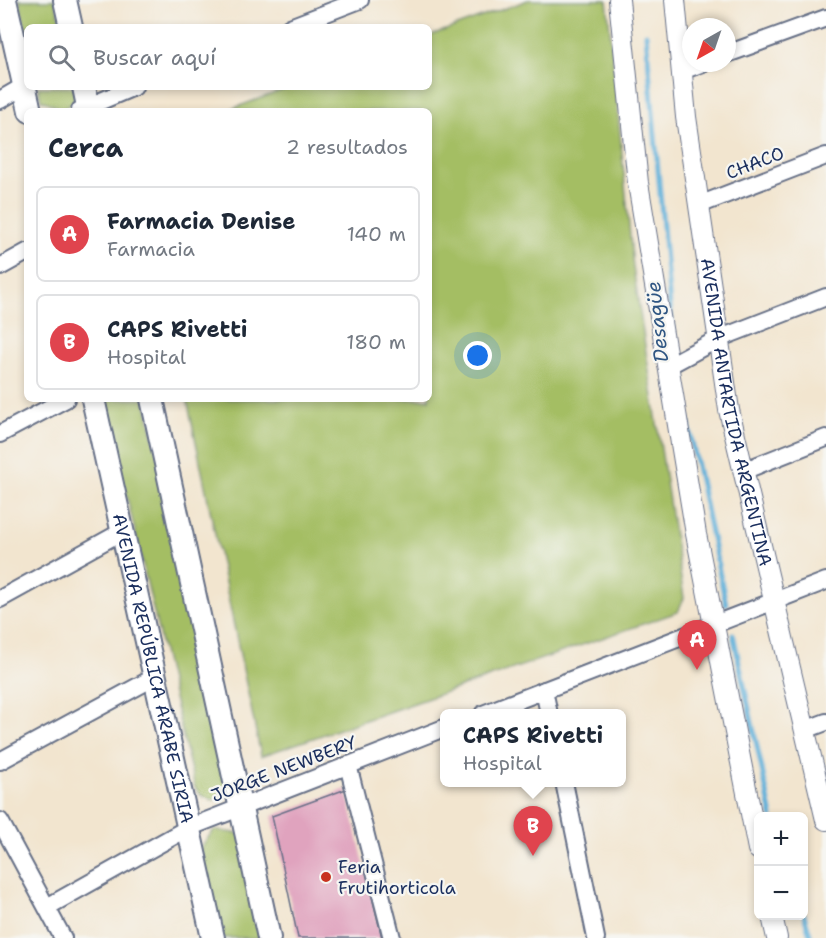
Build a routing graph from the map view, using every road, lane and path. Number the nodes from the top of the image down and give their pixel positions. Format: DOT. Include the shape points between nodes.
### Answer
graph roads {
  1 [pos="5,0"];
  2 [pos="65,0"];
  3 [pos="360,0"];
  4 [pos="619,0"];
  5 [pos="675,0"];
  6 [pos="826,18"];
  7 [pos="70,24"];
  8 [pos="298,24"];
  9 [pos="736,51"];
  10 [pos="681,71"];
  11 [pos="24,86"];
  12 [pos="25,90"];
  13 [pos="125,90"];
  14 [pos="0,100"];
  15 [pos="85,103"];
  16 [pos="29,108"];
  17 [pos="826,156"];
  18 [pos="699,205"];
  19 [pos="24,254"];
  20 [pos="0,267"];
  21 [pos="826,297"];
  22 [pos="718,339"];
  23 [pos="668,366"];
  24 [pos="60,402"];
  25 [pos="94,402"];
  26 [pos="153,402"];
  27 [pos="0,434"];
  28 [pos="826,438"];
  29 [pos="743,471"];
  30 [pos="123,531"];
  31 [pos="826,582"];
  32 [pos="0,599"];
  33 [pos="774,601"];
  34 [pos="714,625"];
  35 [pos="155,677"];
  36 [pos="544,690"];
  37 [pos="496,709"];
  38 [pos="548,709"];
  39 [pos="826,722"];
  40 [pos="440,730"];
  41 [pos="805,730"];
  42 [pos="0,760"];
  43 [pos="348,765"];
  44 [pos="565,787"];
  45 [pos="240,807"];
  46 [pos="826,820"];
  47 [pos="0,821"];
  48 [pos="754,824"];
  49 [pos="189,828"];
  50 [pos="47,907"];
  51 [pos="773,920"];
  52 [pos="63,938"];
  53 [pos="213,938"];
  54 [pos="269,938"];
  55 [pos="392,938"];
  56 [pos="596,938"];
  57 [pos="777,938"];
  1 -- 11 [label="main road"];
  2 -- 7 [label="main road"];
  3 -- 8 [label="street"];
  4 -- 23 [label="street" via="638,183"];
  5 -- 10 [label="street, AVENIDA ANTARTIDA ARGENTINA"];
  6 -- 9 [label="street"];
  10 -- 18 [label="street, AVENIDA ANTARTIDA ARGENTINA"];
  11 -- 14 [label="street"];
  12 -- 16 [label="main road"];
  13 -- 15 [label="street"];
  17 -- 18 [label="street, CHACO"];
  18 -- 22 [label="street, AVENIDA ANTARTIDA ARGENTINA"];
  19 -- 20 [label="street"];
  21 -- 22 [label="street"];
  22 -- 23 [label="street"];
  22 -- 29 [label="street, AVENIDA ANTARTIDA ARGENTINA"];
  23 -- 34 [label="street"];
  24 -- 27 [label="street"];
  25 -- 30 [label="main road, AVENIDA REPÚBLICA ÁRABE SIRIA"];
  26 -- 45 [label="main road"];
  28 -- 29 [label="street"];
  29 -- 33 [label="street, AVENIDA ANTARTIDA ARGENTINA"];
  30 -- 32 [label="street"];
  30 -- 35 [label="main road, AVENIDA REPÚBLICA ÁRABE SIRIA"];
  31 -- 33 [label="street"];
  33 -- 34 [label="street"];
  33 -- 41 [label="street, AVENIDA ANTARTIDA ARGENTINA"];
  34 -- 36 [label="street"];
  34 -- 48 [label="street"];
  35 -- 42 [label="street"];
  35 -- 49 [label="main road, AVENIDA REPÚBLICA ÁRABE SIRIA"];
  36 -- 37 [label="street"];
  36 -- 38 [label="street"];
  39 -- 41 [label="street"];
  40 -- 43 [label="street, JORGE NEWBERY"];
  41 -- 46 [label="street, AVENIDA ANTARTIDA ARGENTINA"];
  43 -- 45 [label="street, JORGE NEWBERY"];
  43 -- 55 [label="street"];
  44 -- 56 [label="street"];
  45 -- 49 [label="street, JORGE NEWBERY"];
  45 -- 54 [label="main road"];
  47 -- 50 [label="street"];
  49 -- 50 [label="street, JORGE NEWBERY"];
  49 -- 53 [label="main road, AVENIDA REPÚBLICA ÁRABE SIRIA"];
  50 -- 52 [label="street"];
  51 -- 57 [label="street"];
}
